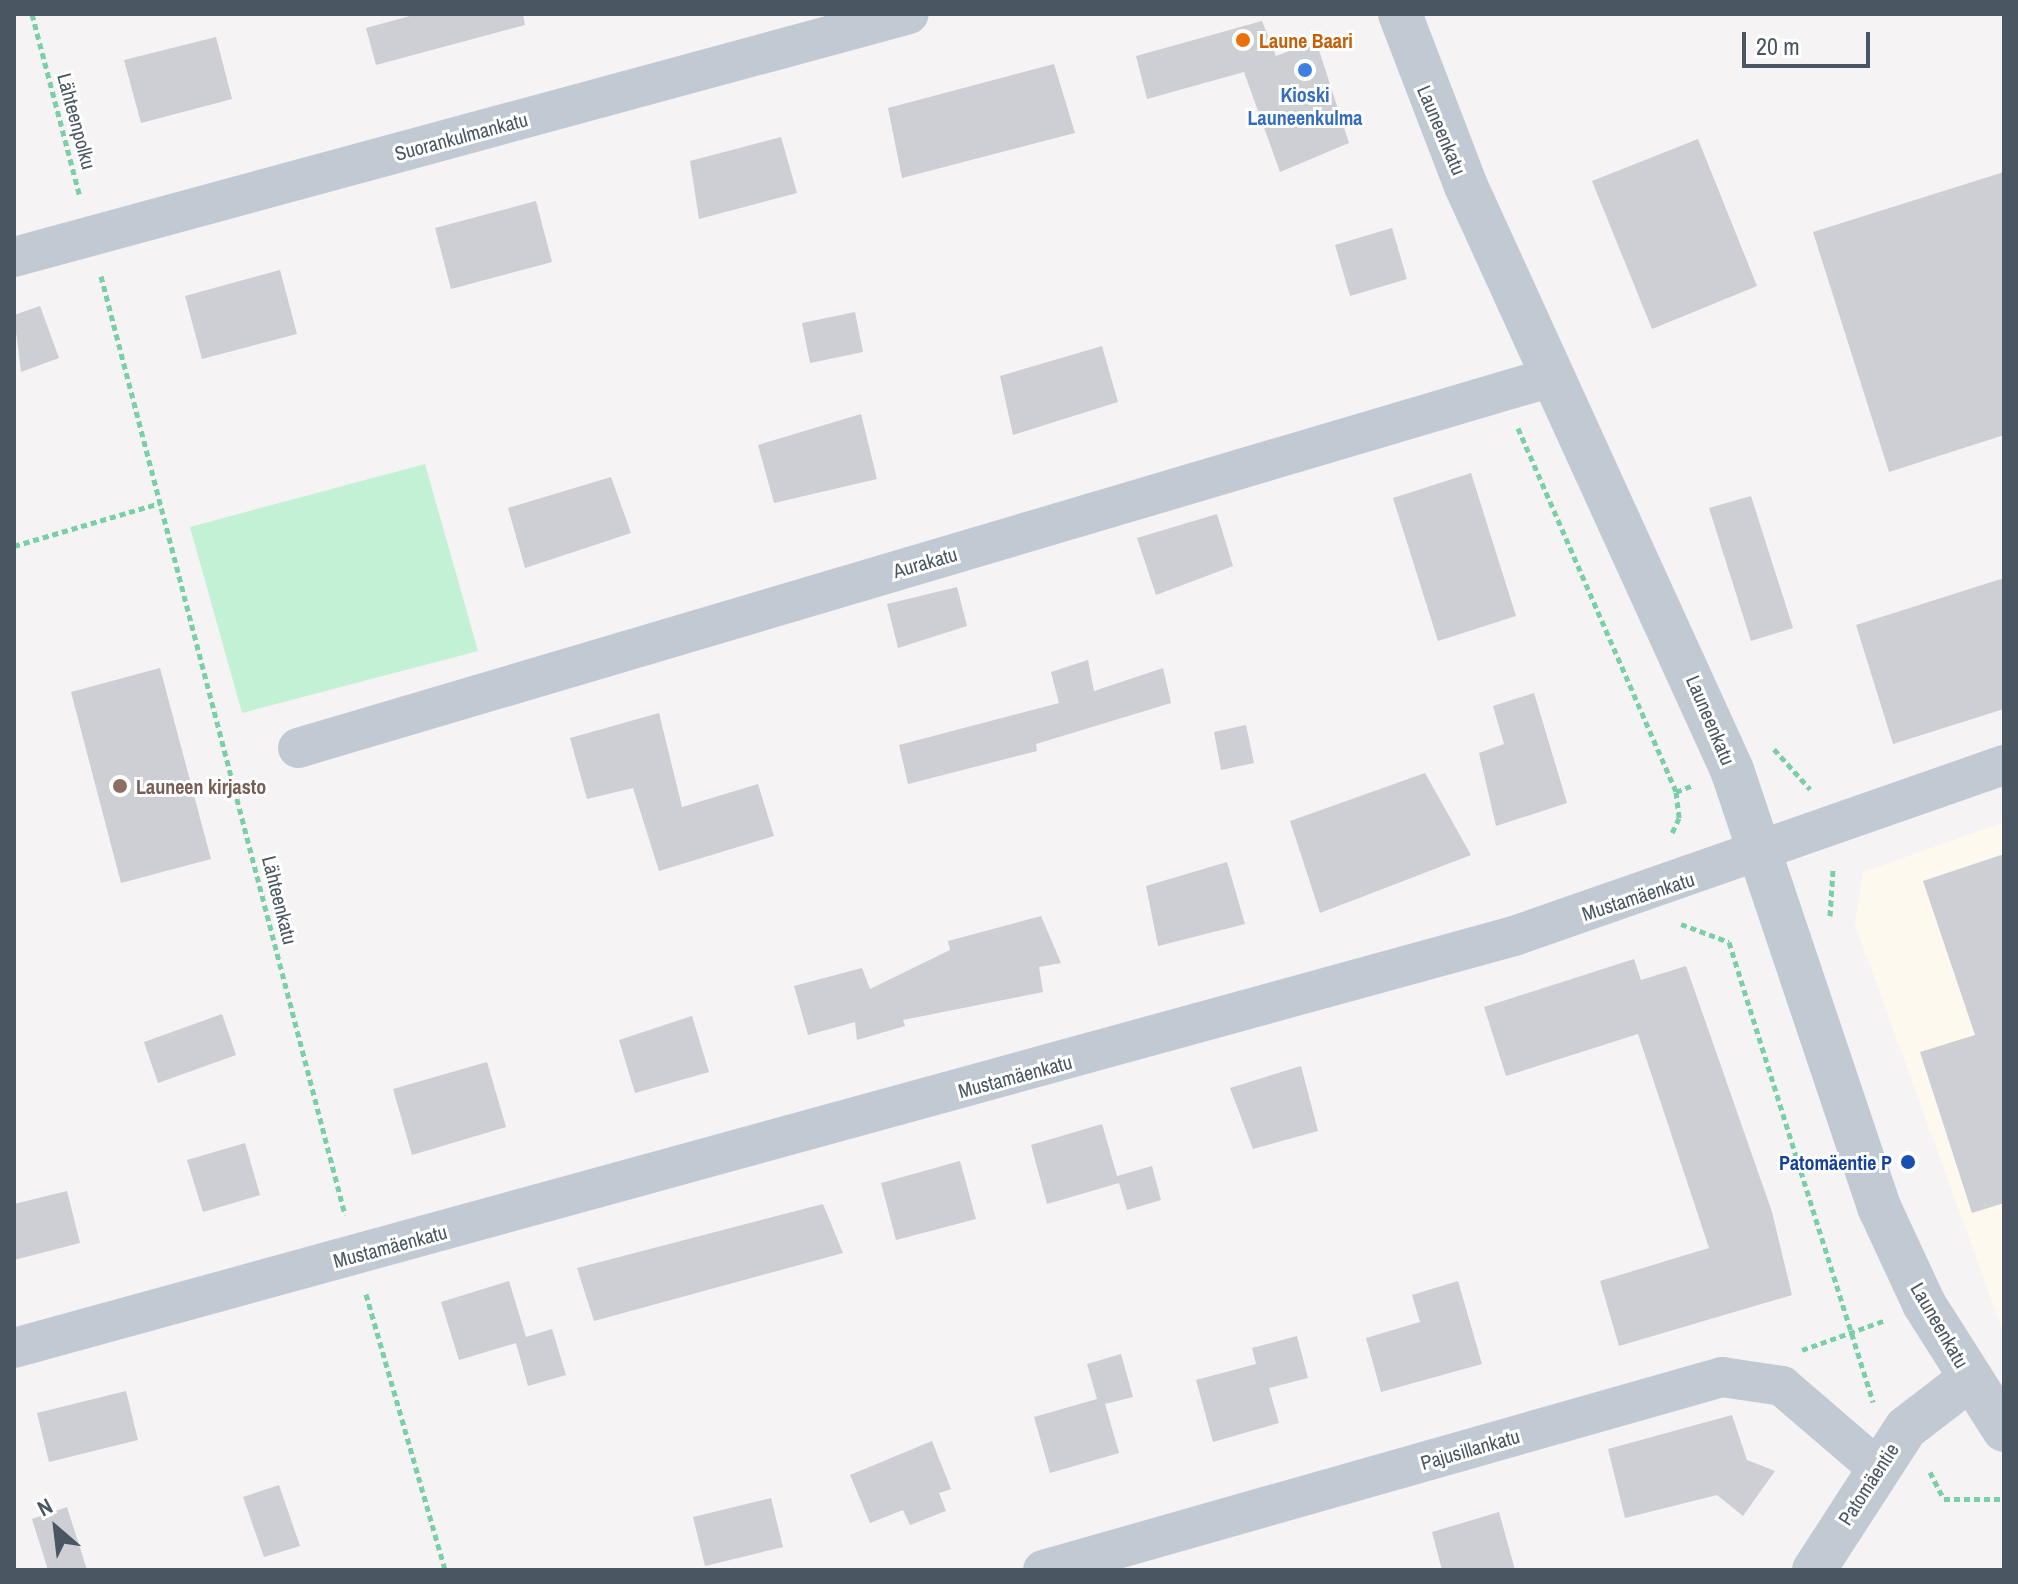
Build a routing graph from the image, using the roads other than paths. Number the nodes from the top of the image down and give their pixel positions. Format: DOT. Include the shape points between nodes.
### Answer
graph roads {
  1 [pos="909,14"];
  2 [pos="1400,14"];
  3 [pos="14,257"];
  4 [pos="1551,377"];
  5 [pos="298,748"];
  6 [pos="2004,765"];
  7 [pos="1758,856"];
  8 [pos="14,1348"];
  9 [pos="1971,1378"];
  10 [pos="2004,1430"];
  11 [pos="1862,1454"];
  12 [pos="1043,1570"];
  13 [pos="1814,1570"];
  1 -- 3 [label="street, Suorankulmankatu"];
  2 -- 4 [label="street, Launeenkatu" via="1421,79"];
  4 -- 5 [label="street, Aurakatu"];
  4 -- 7 [label="street, Launeenkatu" via="1692,674"];
  6 -- 7 [label="street, Mustamäenkatu" via="1826,825"];
  7 -- 8 [label="street, Mustamäenkatu" via="1227,1018"];
  7 -- 9 [label="street, Launeenkatu" via="1880,1209 1924,1304"];
  9 -- 10 [label="street, Launeenkatu"];
  9 -- 11 [label="street, Patomäentie"];
  11 -- 12 [label="street, Pajusillankatu" via="1782,1386 1722,1377"];
  11 -- 13 [label="street, Patomäentie"];
}
